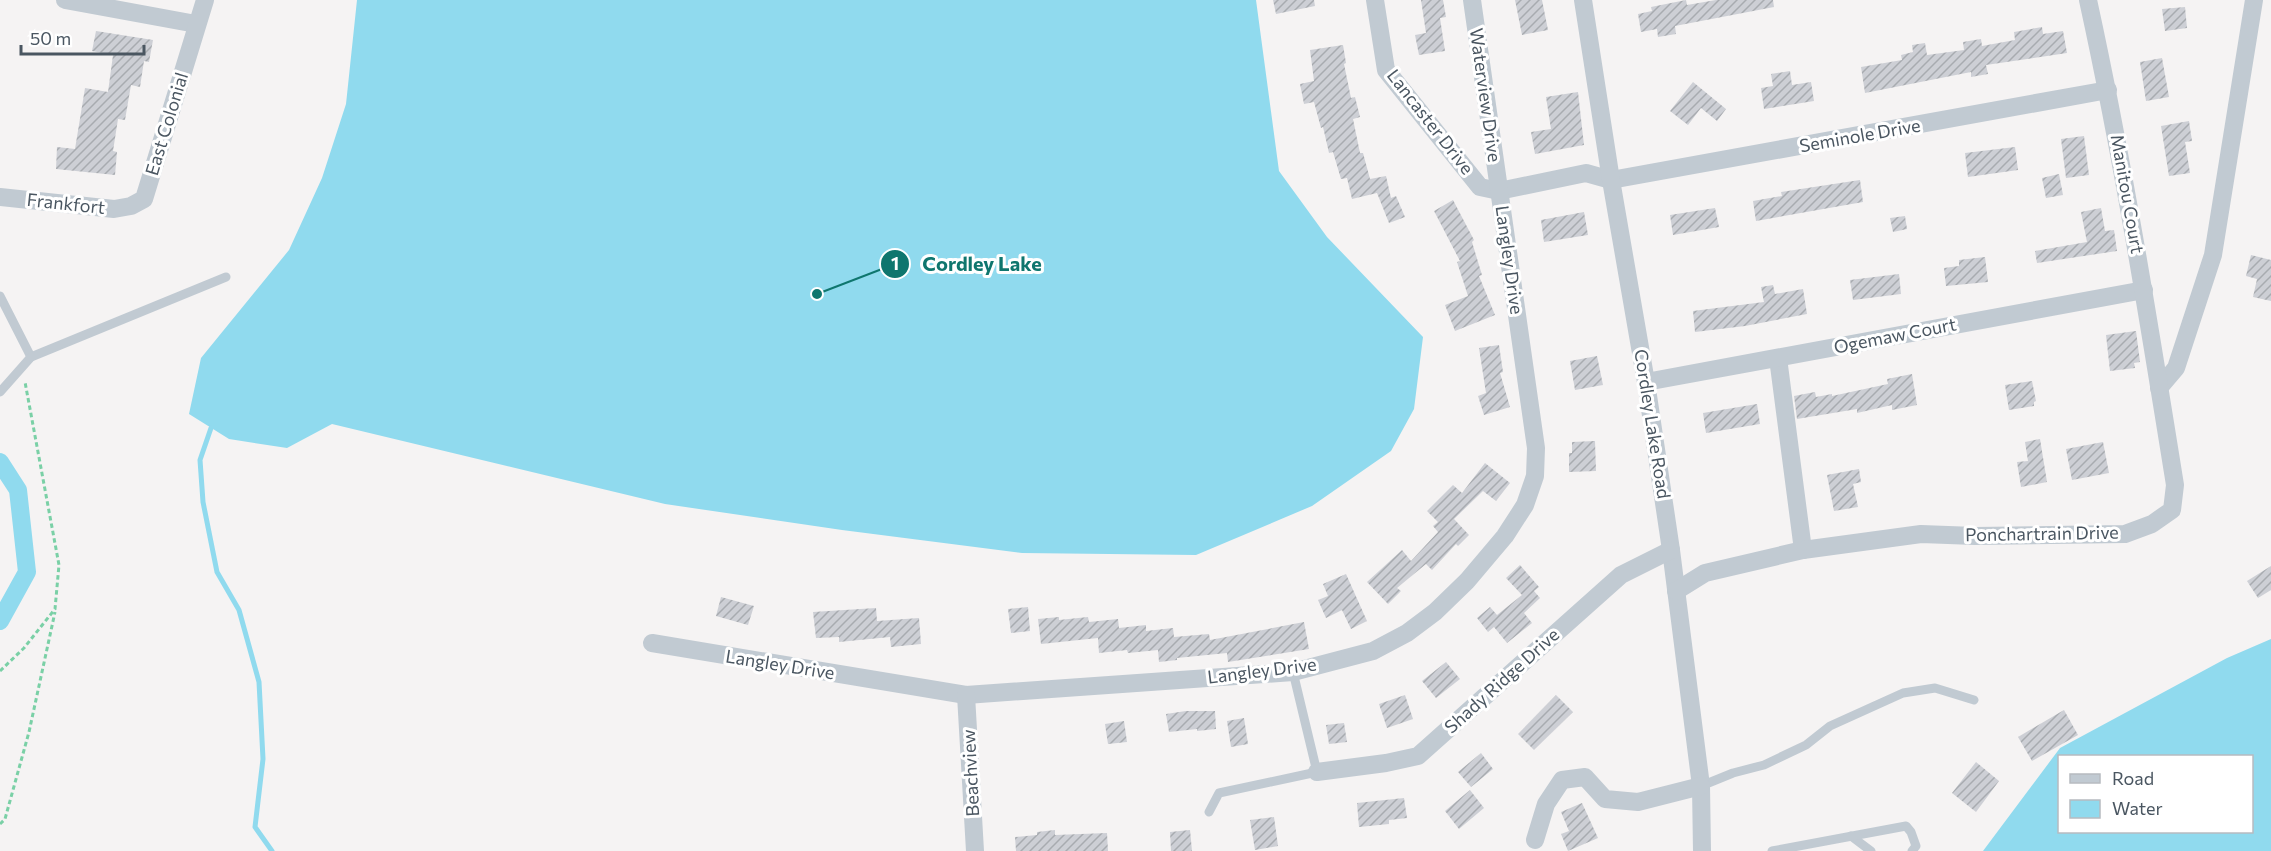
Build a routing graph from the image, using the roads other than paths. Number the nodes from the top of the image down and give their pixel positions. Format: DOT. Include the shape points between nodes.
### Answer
graph roads {
  1 [pos="65,0"];
  2 [pos="205,0"];
  3 [pos="1375,0"];
  4 [pos="1472,0"];
  5 [pos="1583,0"];
  6 [pos="2088,0"];
  7 [pos="2254,0"];
  8 [pos="196,24"];
  9 [pos="2108,90"];
  10 [pos="1611,180"];
  11 [pos="1499,191"];
  12 [pos="0,197"];
  13 [pos="131,206"];
  14 [pos="226,278"];
  15 [pos="2144,290"];
  16 [pos="0,296"];
  17 [pos="31,357"];
  18 [pos="1778,358"];
  19 [pos="1646,382"];
  20 [pos="2159,388"];
  21 [pos="0,392"];
  22 [pos="1671,550"];
  23 [pos="1803,550"];
  24 [pos="1676,591"];
  25 [pos="652,643"];
  26 [pos="1293,672"];
  27 [pos="966,695"];
  28 [pos="1974,700"];
  29 [pos="1317,772"];
  30 [pos="1701,786"];
  31 [pos="1209,812"];
  32 [pos="1851,836"];
  33 [pos="1535,840"];
  34 [pos="975,851"];
  35 [pos="1702,851"];
  36 [pos="1772,851"];
  37 [pos="1872,851"];
  38 [pos="1912,851"];
  1 -- 8 [label="street"];
  2 -- 8 [label="street, East Colonial"];
  3 -- 11 [label="street, Lancaster Drive" via="1386,70 1480,187"];
  4 -- 11 [label="street, Waterview Drive"];
  5 -- 10 [label="street, Cordley Lake Road"];
  6 -- 9 [label="street, Manitou Court"];
  7 -- 20 [label="street" via="2213,255 2175,368"];
  8 -- 13 [label="street, East Colonial" via="144,199"];
  9 -- 10 [label="street, Seminole Drive"];
  9 -- 15 [label="street, Manitou Court"];
  10 -- 11 [label="street, Langley Drive" via="1586,173"];
  10 -- 19 [label="street, Cordley Lake Road"];
  11 -- 26 [label="street, Langley Drive" via="1536,448 1535,476 1525,505 1467,581 1407,633 1373,651"];
  12 -- 13 [label="street, Frankfort" via="114,209"];
  14 -- 17 [label="lane"];
  15 -- 18 [label="street, Ogemaw Court"];
  15 -- 20 [label="street, Manitou Court"];
  16 -- 17 [label="lane"];
  17 -- 21 [label="lane"];
  18 -- 19 [label="street, Ogemaw Court"];
  18 -- 23 [label="street"];
  19 -- 22 [label="street, Cordley Lake Road"];
  20 -- 23 [label="street, Ponchartrain Drive" via="2175,485 2172,510 2152,524 2125,534 1921,534"];
  22 -- 24 [label="street, Cordley Lake Road"];
  22 -- 29 [label="street, Shady Ridge Drive" via="1621,576 1418,756"];
  23 -- 24 [label="street, Ponchartrain Drive" via="1705,573"];
  24 -- 30 [label="street, Cordley Lake Road"];
  25 -- 27 [label="street, Langley Drive"];
  26 -- 27 [label="street, Langley Drive"];
  26 -- 29 [label="lane"];
  27 -- 34 [label="street, Beachview"];
  28 -- 30 [label="lane" via="1935,688 1903,693 1830,726 1806,745 1764,765"];
  29 -- 31 [label="lane" via="1219,793"];
  30 -- 33 [label="street" via="1638,802 1605,799 1585,777 1562,780 1546,804"];
  30 -- 35 [label="street, Cordley Lake Road"];
  32 -- 36 [label="lane"];
  32 -- 37 [label="lane"];
  32 -- 38 [label="lane" via="1906,826 1916,846"];
}
